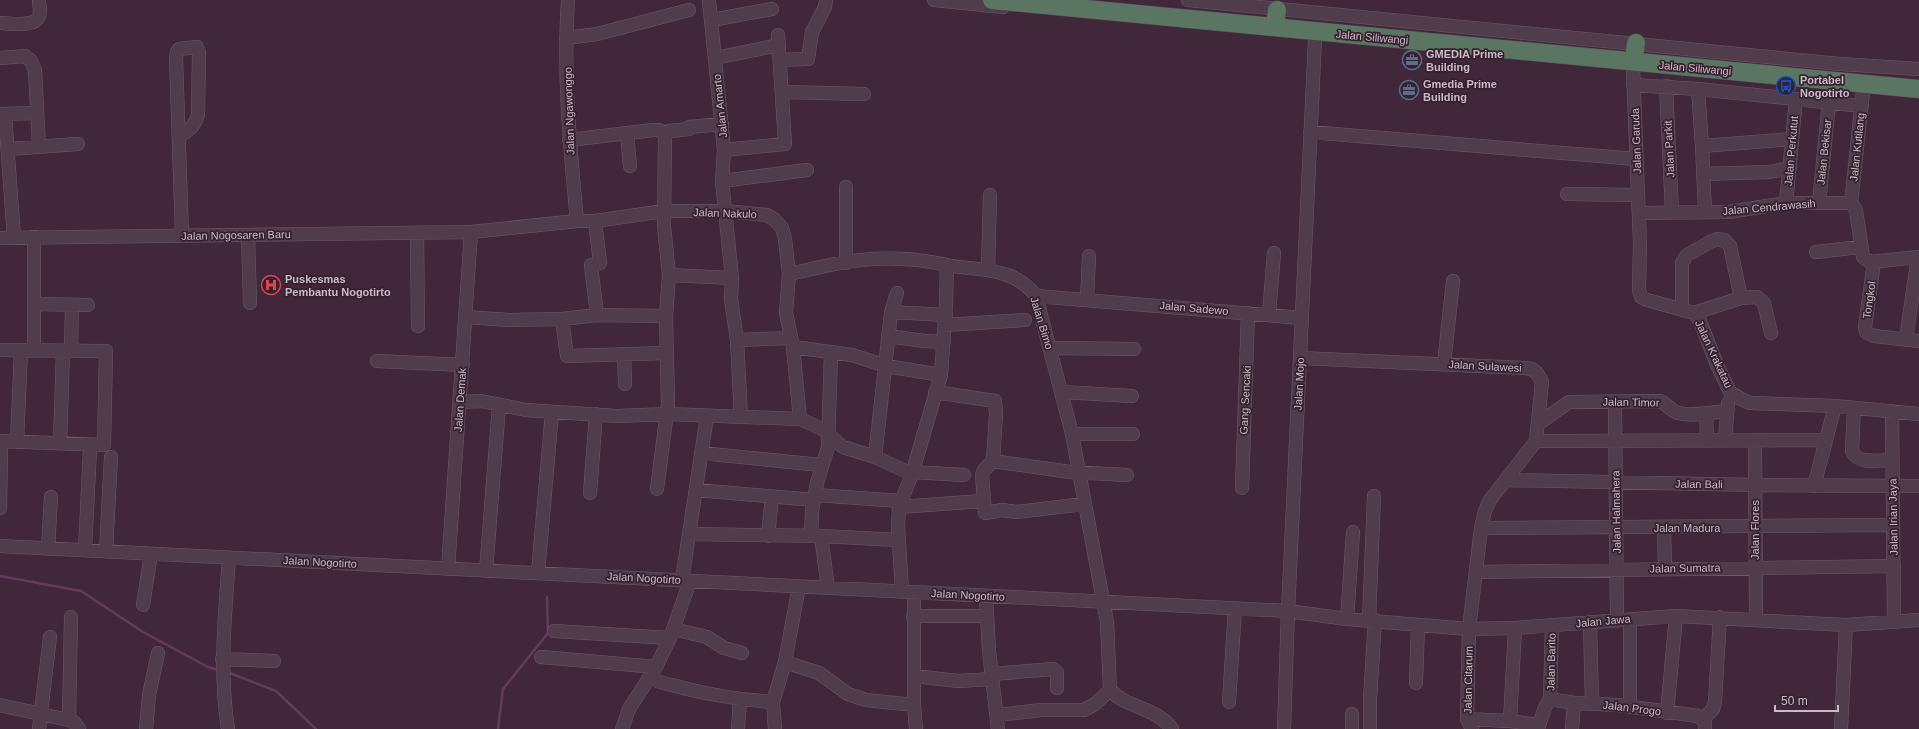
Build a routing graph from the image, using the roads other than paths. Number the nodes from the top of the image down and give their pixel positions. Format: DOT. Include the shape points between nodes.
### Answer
graph roads {
  1 [pos="39,0"];
  2 [pos="568,0"];
  3 [pos="709,0"];
  4 [pos="826,0"];
  5 [pos="934,0"];
  6 [pos="992,0"];
  7 [pos="1105,0"];
  8 [pos="1194,0"];
  9 [pos="772,9"];
  10 [pos="689,10"];
  11 [pos="1277,14"];
  12 [pos="712,20"];
  13 [pos="0,24"];
  14 [pos="1242,28"];
  15 [pos="566,38"];
  16 [pos="1315,39"];
  17 [pos="1636,47"];
  18 [pos="0,58"];
  19 [pos="715,58"];
  20 [pos="780,60"];
  21 [pos="1651,66"];
  22 [pos="1733,66"];
  23 [pos="1633,68"];
  24 [pos="1759,69"];
  25 [pos="1919,69"];
  26 [pos="1919,77"];
  27 [pos="1633,85"];
  28 [pos="1666,86"];
  29 [pos="1856,88"];
  30 [pos="1698,89"];
  31 [pos="1919,89"];
  32 [pos="782,92"];
  33 [pos="864,94"];
  34 [pos="1919,95"];
  35 [pos="1796,99"];
  36 [pos="1829,102"];
  37 [pos="1862,106"];
  38 [pos="37,113"];
  39 [pos="2,114"];
  40 [pos="722,124"];
  41 [pos="1310,132"];
  42 [pos="664,133"];
  43 [pos="627,134"];
  44 [pos="180,136"];
  45 [pos="1792,139"];
  46 [pos="569,140"];
  47 [pos="78,144"];
  48 [pos="38,146"];
  49 [pos="1702,146"];
  50 [pos="8,149"];
  51 [pos="724,150"];
  52 [pos="1636,159"];
  53 [pos="630,166"];
  54 [pos="1790,168"];
  55 [pos="807,170"];
  56 [pos="1703,174"];
  57 [pos="722,181"];
  58 [pos="846,187"];
  59 [pos="1567,194"];
  60 [pos="990,195"];
  61 [pos="1638,195"];
  62 [pos="1786,203"];
  63 [pos="1819,203"];
  64 [pos="1851,203"];
  65 [pos="664,211"];
  66 [pos="726,211"];
  67 [pos="1705,211"];
  68 [pos="1672,212"];
  69 [pos="1639,214"];
  70 [pos="577,221"];
  71 [pos="595,222"];
  72 [pos="417,232"];
  73 [pos="471,232"];
  74 [pos="248,235"];
  75 [pos="182,236"];
  76 [pos="34,237"];
  77 [pos="0,238"];
  78 [pos="14,238"];
  79 [pos="1860,246"];
  80 [pos="1816,252"];
  81 [pos="1274,253"];
  82 [pos="1089,256"];
  83 [pos="1919,257"];
  84 [pos="1874,262"];
  85 [pos="846,263"];
  86 [pos="947,265"];
  87 [pos="988,270"];
  88 [pos="789,274"];
  89 [pos="669,275"];
  90 [pos="732,278"];
  91 [pos="1453,281"];
  92 [pos="897,293"];
  93 [pos="1036,296"];
  94 [pos="1741,298"];
  95 [pos="1087,300"];
  96 [pos="250,302"];
  97 [pos="34,304"];
  98 [pos="72,304"];
  99 [pos="88,305"];
  100 [pos="1688,311"];
  101 [pos="891,312"];
  102 [pos="1248,313"];
  103 [pos="1269,314"];
  104 [pos="597,315"];
  105 [pos="666,316"];
  106 [pos="466,318"];
  107 [pos="1302,318"];
  108 [pos="562,320"];
  109 [pos="945,320"];
  110 [pos="1025,320"];
  111 [pos="418,326"];
  112 [pos="1771,333"];
  113 [pos="888,336"];
  114 [pos="737,340"];
  115 [pos="1913,340"];
  116 [pos="944,342"];
  117 [pos="791,343"];
  118 [pos="1050,348"];
  119 [pos="1134,349"];
  120 [pos="0,350"];
  121 [pos="28,350"];
  122 [pos="67,351"];
  123 [pos="666,353"];
  124 [pos="831,353"];
  125 [pos="624,354"];
  126 [pos="1300,358"];
  127 [pos="377,361"];
  128 [pos="1444,364"];
  129 [pos="462,365"];
  130 [pos="886,366"];
  131 [pos="941,375"];
  132 [pos="626,384"];
  133 [pos="935,392"];
  134 [pos="1062,392"];
  135 [pos="1730,392"];
  136 [pos="1132,396"];
  137 [pos="460,402"];
  138 [pos="1615,403"];
  139 [pos="499,406"];
  140 [pos="1835,406"];
  141 [pos="1854,408"];
  142 [pos="1727,410"];
  143 [pos="552,412"];
  144 [pos="1892,412"];
  145 [pos="1706,413"];
  146 [pos="596,414"];
  147 [pos="668,414"];
  148 [pos="1919,414"];
  149 [pos="707,416"];
  150 [pos="741,416"];
  151 [pos="800,419"];
  152 [pos="1538,424"];
  153 [pos="1072,434"];
  154 [pos="1133,434"];
  155 [pos="828,436"];
  156 [pos="1615,440"];
  157 [pos="1707,440"];
  158 [pos="1724,440"];
  159 [pos="1755,440"];
  160 [pos="1826,440"];
  161 [pos="1536,441"];
  162 [pos="17,442"];
  163 [pos="60,443"];
  164 [pos="1,446"];
  165 [pos="90,449"];
  166 [pos="701,453"];
  167 [pos="111,457"];
  168 [pos="875,457"];
  169 [pos="1892,460"];
  170 [pos="994,461"];
  171 [pos="821,465"];
  172 [pos="912,473"];
  173 [pos="1078,473"];
  174 [pos="964,475"];
  175 [pos="1127,475"];
  176 [pos="1506,480"];
  177 [pos="1616,483"];
  178 [pos="1755,485"];
  179 [pos="1814,486"];
  180 [pos="1893,486"];
  181 [pos="1919,486"];
  182 [pos="1242,488"];
  183 [pos="657,489"];
  184 [pos="696,490"];
  185 [pos="590,493"];
  186 [pos="1374,496"];
  187 [pos="50,497"];
  188 [pos="772,497"];
  189 [pos="815,498"];
  190 [pos="983,501"];
  191 [pos="900,504"];
  192 [pos="1084,504"];
  193 [pos="0,508"];
  194 [pos="1893,525"];
  195 [pos="1755,527"];
  196 [pos="1481,528"];
  197 [pos="1616,528"];
  198 [pos="1664,528"];
  199 [pos="1353,532"];
  200 [pos="690,534"];
  201 [pos="768,536"];
  202 [pos="816,536"];
  203 [pos="898,540"];
  204 [pos="0,546"];
  205 [pos="48,549"];
  206 [pos="85,550"];
  207 [pos="106,552"];
  208 [pos="151,554"];
  209 [pos="229,558"];
  210 [pos="1894,566"];
  211 [pos="1665,568"];
  212 [pos="1754,568"];
  213 [pos="448,569"];
  214 [pos="1617,569"];
  215 [pos="486,571"];
  216 [pos="1477,572"];
  217 [pos="538,573"];
  218 [pos="686,580"];
  219 [pos="799,586"];
  220 [pos="828,588"];
  221 [pos="908,592"];
  222 [pos="986,596"];
  223 [pos="1104,601"];
  224 [pos="143,605"];
  225 [pos="1235,608"];
  226 [pos="1288,611"];
  227 [pos="913,616"];
  228 [pos="986,616"];
  229 [pos="1676,616"];
  230 [pos="71,617"];
  231 [pos="1720,618"];
  232 [pos="1347,619"];
  233 [pos="1630,619"];
  234 [pos="1372,620"];
  235 [pos="1617,620"];
  236 [pos="1756,620"];
  237 [pos="1919,620"];
  238 [pos="1590,622"];
  239 [pos="1894,622"];
  240 [pos="1418,625"];
  241 [pos="1552,625"];
  242 [pos="1846,625"];
  243 [pos="1515,628"];
  244 [pos="1469,629"];
  245 [pos="554,630"];
  246 [pos="671,633"];
  247 [pos="50,637"];
  248 [pos="158,653"];
  249 [pos="742,653"];
  250 [pos="541,657"];
  251 [pos="222,661"];
  252 [pos="274,661"];
  253 [pos="785,662"];
  254 [pos="656,667"];
  255 [pos="914,676"];
  256 [pos="992,676"];
  257 [pos="649,678"];
  258 [pos="1416,683"];
  259 [pos="1057,688"];
  260 [pos="1110,690"];
  261 [pos="1550,699"];
  262 [pos="740,700"];
  263 [pos="773,702"];
  264 [pos="1229,702"];
  265 [pos="1574,703"];
  266 [pos="1592,704"];
  267 [pos="0,705"];
  268 [pos="914,705"];
  269 [pos="1630,707"];
  270 [pos="1667,713"];
  271 [pos="1352,714"];
  272 [pos="40,715"];
  273 [pos="998,715"];
  274 [pos="69,720"];
  275 [pos="1510,721"];
  276 [pos="1470,724"];
  277 [pos="1704,724"];
  278 [pos="1538,727"];
  279 [pos="39,729"];
  280 [pos="79,729"];
  281 [pos="146,729"];
  282 [pos="228,729"];
  283 [pos="622,729"];
  284 [pos="738,729"];
  285 [pos="775,729"];
  286 [pos="916,729"];
  287 [pos="998,729"];
  288 [pos="1172,729"];
  289 [pos="1284,729"];
  290 [pos="1352,729"];
  291 [pos="1370,729"];
  292 [pos="1572,729"];
  293 [pos="1841,729"];
  1 -- 13 [label="street" via="40,16 36,21"];
  2 -- 15 [label="street, Jalan Ngawonggo"];
  3 -- 12 [label="street, Jalan Amarto"];
  4 -- 20 [label="street" via="812,32 808,59"];
  5 -- 14 [label="street"];
  6 -- 14 [label="highway, Jalan Siliwangi"];
  7 -- 11 [label="highway, Jalan Siliwangi"];
  8 -- 11 [label="street"];
  9 -- 12 [label="street"];
  10 -- 15 [label="street" via="597,34"];
  11 -- 17 [label="highway, Jalan Siliwangi"];
  12 -- 19 [label="street, Jalan Amarto"];
  14 -- 16 [label="street"];
  14 -- 21 [label="highway, Jalan Siliwangi"];
  15 -- 46 [label="street, Jalan Ngawonggo"];
  16 -- 23 [label="street"];
  16 -- 41 [label="street, Jalan Mojo"];
  17 -- 22 [label="highway, Jalan Siliwangi"];
  17 -- 25 [label="street"];
  18 -- 38 [label="street" via="26,56 31,61 35,70"];
  19 -- 20 [label="street" via="779,40"];
  19 -- 40 [label="street, Jalan Amarto"];
  20 -- 32 [label="street"];
  21 -- 22 [label="highway, Jalan Siliwangi"];
  21 -- 23 [label="street"];
  21 -- 29 [label="street"];
  22 -- 24 [label="highway, Jalan Siliwangi"];
  23 -- 27 [label="street, Jalan Garuda"];
  24 -- 26 [label="highway, Jalan Siliwangi"];
  24 -- 29 [label="highway, Jalan Siliwangi"];
  27 -- 28 [label="street"];
  27 -- 52 [label="street, Jalan Garuda"];
  28 -- 30 [label="street"];
  28 -- 68 [label="street, Jalan Parkit"];
  29 -- 31 [label="highway, Jalan Siliwangi"];
  29 -- 34 [label="street"];
  29 -- 37 [label="street, Jalan Kutilang"];
  30 -- 35 [label="street"];
  30 -- 49 [label="street"];
  32 -- 33 [label="street"];
  32 -- 51 [label="street" via="786,137 784,146"];
  35 -- 36 [label="street"];
  35 -- 45 [label="street, Jalan Perkutut"];
  36 -- 37 [label="street"];
  36 -- 63 [label="street, Jalan Bekisar"];
  37 -- 64 [label="street, Jalan Kutilang"];
  38 -- 39 [label="street"];
  38 -- 48 [label="street"];
  39 -- 50 [label="street"];
  40 -- 42 [label="street" via="689,127"];
  40 -- 51 [label="street, Jalan Amarto"];
  41 -- 52 [label="street"];
  41 -- 107 [label="street, Jalan Mojo"];
  42 -- 43 [label="street" via="659,130"];
  42 -- 65 [label="street"];
  43 -- 46 [label="street"];
  43 -- 53 [label="street"];
  44 -- 44 [label="street" via="177,52 179,49 197,48 198,115 191,128"];
  44 -- 75 [label="street"];
  45 -- 49 [label="street"];
  45 -- 54 [label="street, Jalan Perkutut"];
  46 -- 70 [label="street, Jalan Ngawonggo"];
  47 -- 48 [label="street"];
  48 -- 50 [label="street"];
  49 -- 56 [label="street"];
  50 -- 78 [label="street"];
  51 -- 57 [label="street, Jalan Amarto"];
  52 -- 61 [label="street, Jalan Garuda"];
  54 -- 56 [label="street" via="1770,172"];
  54 -- 62 [label="street, Jalan Perkutut"];
  55 -- 57 [label="street"];
  56 -- 67 [label="street"];
  57 -- 66 [label="street, Jalan Amarto"];
  58 -- 85 [label="street"];
  59 -- 61 [label="street"];
  60 -- 87 [label="street"];
  61 -- 69 [label="street, Jalan Garuda"];
  62 -- 63 [label="street, Jalan Cendrawasih"];
  62 -- 67 [label="street, Jalan Cendrawasih" via="1729,212"];
  63 -- 64 [label="street, Jalan Cendrawasih"];
  64 -- 79 [label="street" via="1856,210"];
  65 -- 66 [label="street, Jalan Nakulo"];
  65 -- 71 [label="street, Jalan Nakulo"];
  65 -- 89 [label="street"];
  66 -- 88 [label="street, Jalan Nakulo" via="767,215 775,220 782,228 785,238"];
  66 -- 90 [label="street, Jalan Amarto"];
  67 -- 68 [label="street, Jalan Cendrawasih"];
  68 -- 69 [label="street, Jalan Cendrawasih"];
  69 -- 100 [label="street" via="1641,297"];
  70 -- 71 [label="street, Jalan Nakulo"];
  70 -- 73 [label="street, Jalan Nakulo"];
  71 -- 104 [label="street" via="600,263 591,265"];
  72 -- 73 [label="street, Jalan Nogosaren Baru"];
  72 -- 74 [label="street, Jalan Nogosaren Baru"];
  72 -- 111 [label="street"];
  73 -- 106 [label="street, Jalan Demak"];
  74 -- 75 [label="street, Jalan Nogosaren Baru"];
  74 -- 96 [label="street"];
  75 -- 76 [label="street, Jalan Nogosaren Baru"];
  76 -- 78 [label="street, Jalan Nogosaren Baru"];
  76 -- 97 [label="street"];
  77 -- 78 [label="street, Jalan Nogosaren Baru"];
  79 -- 80 [label="street"];
  79 -- 84 [label="street" via="1863,257"];
  81 -- 103 [label="street"];
  82 -- 95 [label="street"];
  83 -- 84 [label="street"];
  83 -- 115 [label="street"];
  84 -- 115 [label="street, Tongkol" via="1866,332 1874,336"];
  85 -- 86 [label="street, Jalan Bimo" via="890,258"];
  85 -- 88 [label="street, Jalan Bimo"];
  86 -- 87 [label="street, Jalan Bimo"];
  86 -- 109 [label="street"];
  87 -- 93 [label="street, Jalan Bimo" via="1018,280 1028,286"];
  88 -- 117 [label="street, Jalan Nakulo" via="786,313"];
  89 -- 90 [label="street"];
  89 -- 105 [label="street"];
  90 -- 114 [label="street, Jalan Amarto" via="731,299"];
  91 -- 128 [label="street"];
  92 -- 101 [label="street"];
  93 -- 95 [label="street, Jalan Sadewo"];
  93 -- 118 [label="street, Jalan Bimo"];
  94 -- 100 [label="street"];
  94 -- 100 [label="street" via="1730,246 1724,240 1718,239 1687,255 1682,263"];
  94 -- 112 [label="street" via="1753,296 1762,299"];
  95 -- 102 [label="street, Jalan Sadewo"];
  97 -- 98 [label="street"];
  97 -- 121 [label="street"];
  98 -- 99 [label="street"];
  98 -- 122 [label="street"];
  100 -- 135 [label="street, Jalan Krakatau" via="1700,321"];
  101 -- 109 [label="street"];
  101 -- 113 [label="street"];
  102 -- 103 [label="street, Jalan Sadewo"];
  102 -- 182 [label="street, Gang Sencaki"];
  103 -- 107 [label="street, Jalan Sadewo"];
  104 -- 105 [label="street"];
  104 -- 108 [label="street"];
  105 -- 123 [label="street"];
  106 -- 108 [label="street"];
  106 -- 129 [label="street, Jalan Demak"];
  107 -- 126 [label="street, Jalan Mojo"];
  108 -- 125 [label="street" via="567,356"];
  109 -- 110 [label="street"];
  109 -- 116 [label="street"];
  113 -- 116 [label="street"];
  113 -- 130 [label="street"];
  114 -- 117 [label="street"];
  114 -- 150 [label="street, Jalan Amarto"];
  116 -- 131 [label="street"];
  117 -- 124 [label="street"];
  117 -- 151 [label="street, Jalan Nakulo"];
  118 -- 119 [label="street"];
  118 -- 134 [label="street, Jalan Bimo"];
  120 -- 121 [label="street"];
  121 -- 122 [label="street"];
  121 -- 162 [label="street"];
  122 -- 163 [label="street"];
  122 -- 163 [label="street" via="106,352 104,445"];
  123 -- 125 [label="street"];
  123 -- 147 [label="street"];
  124 -- 130 [label="street" via="852,355"];
  124 -- 155 [label="street"];
  125 -- 132 [label="street"];
  126 -- 128 [label="street, Jalan Sulawesi"];
  126 -- 226 [label="street, Jalan Mojo"];
  127 -- 129 [label="street"];
  128 -- 152 [label="street, Jalan Sulawesi" via="1532,369 1540,376 1542,382"];
  129 -- 137 [label="street, Jalan Demak"];
  130 -- 131 [label="street"];
  130 -- 168 [label="street"];
  131 -- 133 [label="street"];
  133 -- 170 [label="street" via="995,401"];
  133 -- 172 [label="street"];
  134 -- 136 [label="street"];
  134 -- 153 [label="street, Jalan Bimo"];
  135 -- 140 [label="street, Jalan Krakatau" via="1750,403"];
  135 -- 142 [label="street"];
  137 -- 139 [label="street" via="481,401"];
  137 -- 213 [label="street, Jalan Demak"];
  138 -- 145 [label="street, Jalan Timor" via="1660,401 1676,413"];
  138 -- 152 [label="street, Jalan Timor" via="1569,402"];
  138 -- 156 [label="street, Jalan Halmahera"];
  139 -- 143 [label="street"];
  139 -- 215 [label="street"];
  140 -- 141 [label="street, Jalan Krakatau"];
  140 -- 160 [label="street"];
  141 -- 144 [label="street, Jalan Krakatau"];
  141 -- 169 [label="street" via="1853,455 1862,460"];
  142 -- 145 [label="street, Jalan Timor"];
  142 -- 158 [label="street"];
  143 -- 146 [label="street"];
  143 -- 217 [label="street"];
  144 -- 148 [label="street, Jalan Krakatau"];
  144 -- 169 [label="street, Jalan Irian Jaya"];
  145 -- 157 [label="street"];
  146 -- 147 [label="street"];
  146 -- 185 [label="street"];
  147 -- 149 [label="street"];
  147 -- 183 [label="street"];
  149 -- 150 [label="street"];
  149 -- 166 [label="street"];
  150 -- 151 [label="street"];
  151 -- 155 [label="street" via="822,429"];
  152 -- 161 [label="street, Jalan Sulawesi"];
  153 -- 154 [label="street"];
  153 -- 173 [label="street, Jalan Bimo"];
  155 -- 168 [label="street" via="843,448"];
  155 -- 171 [label="street" via="827,453"];
  156 -- 157 [label="street"];
  156 -- 161 [label="street"];
  156 -- 177 [label="street, Jalan Halmahera"];
  157 -- 158 [label="street"];
  158 -- 159 [label="street"];
  159 -- 160 [label="street"];
  159 -- 178 [label="street, Jalan Flores"];
  160 -- 179 [label="street"];
  161 -- 176 [label="street"];
  162 -- 163 [label="street"];
  162 -- 164 [label="street"];
  164 -- 193 [label="street"];
  165 -- 206 [label="street"];
  166 -- 171 [label="street"];
  166 -- 184 [label="street"];
  167 -- 207 [label="street"];
  168 -- 172 [label="street"];
  169 -- 180 [label="street, Jalan Irian Jaya"];
  170 -- 173 [label="street"];
  170 -- 190 [label="street" via="982,475"];
  171 -- 189 [label="street"];
  172 -- 174 [label="street"];
  172 -- 191 [label="street"];
  173 -- 175 [label="street"];
  173 -- 192 [label="street, Jalan Bimo"];
  176 -- 177 [label="street, Jalan Bali"];
  176 -- 196 [label="street" via="1490,500"];
  177 -- 178 [label="street, Jalan Bali"];
  177 -- 197 [label="street, Jalan Halmahera"];
  178 -- 179 [label="street, Jalan Bali"];
  178 -- 195 [label="street, Jalan Flores"];
  179 -- 180 [label="street, Jalan Bali"];
  180 -- 181 [label="street, Jalan Bali"];
  180 -- 194 [label="street, Jalan Irian Jaya"];
  184 -- 188 [label="street"];
  184 -- 200 [label="street"];
  186 -- 234 [label="street"];
  187 -- 205 [label="street"];
  188 -- 189 [label="street"];
  188 -- 201 [label="street"];
  189 -- 191 [label="street"];
  189 -- 202 [label="street"];
  190 -- 191 [label="street"];
  190 -- 192 [label="street" via="985,513"];
  191 -- 203 [label="street"];
  192 -- 223 [label="street, Jalan Bimo"];
  194 -- 195 [label="street, Jalan Madura"];
  194 -- 210 [label="street, Jalan Irian Jaya"];
  195 -- 198 [label="street, Jalan Madura"];
  195 -- 212 [label="street, Jalan Flores"];
  196 -- 197 [label="street, Jalan Madura"];
  196 -- 216 [label="street"];
  197 -- 198 [label="street, Jalan Madura"];
  197 -- 214 [label="street, Jalan Halmahera"];
  198 -- 211 [label="street"];
  199 -- 232 [label="street"];
  200 -- 201 [label="street"];
  200 -- 218 [label="street"];
  201 -- 202 [label="street"];
  202 -- 203 [label="street"];
  202 -- 220 [label="street"];
  203 -- 221 [label="street"];
  204 -- 205 [label="street, Jalan Nogotirto"];
  205 -- 206 [label="street, Jalan Nogotirto"];
  206 -- 207 [label="street, Jalan Nogotirto"];
  207 -- 208 [label="street, Jalan Nogotirto"];
  208 -- 209 [label="street, Jalan Nogotirto"];
  208 -- 224 [label="street"];
  209 -- 213 [label="street, Jalan Nogotirto"];
  209 -- 251 [label="street"];
  210 -- 212 [label="street, Jalan Sumatra"];
  210 -- 239 [label="street, Jalan Irian Jaya"];
  211 -- 212 [label="street, Jalan Sumatra"];
  211 -- 214 [label="street, Jalan Sumatra"];
  212 -- 236 [label="street, Jalan Flores"];
  213 -- 215 [label="street, Jalan Nogotirto"];
  214 -- 216 [label="street, Jalan Sumatra"];
  214 -- 235 [label="street, Jalan Halmahera"];
  215 -- 217 [label="street, Jalan Nogotirto"];
  216 -- 244 [label="street"];
  217 -- 218 [label="street, Jalan Nogotirto"];
  218 -- 219 [label="street, Jalan Nogotirto"];
  218 -- 246 [label="street"];
  219 -- 220 [label="street, Jalan Nogotirto"];
  219 -- 253 [label="street"];
  220 -- 221 [label="street, Jalan Nogotirto"];
  221 -- 222 [label="street, Jalan Nogotirto"];
  221 -- 227 [label="street"];
  222 -- 223 [label="street, Jalan Nogotirto"];
  222 -- 228 [label="street"];
  223 -- 225 [label="street, Jalan Nogotirto"];
  223 -- 260 [label="street, Jalan Bimo" via="1108,628"];
  225 -- 226 [label="street, Jalan Nogotirto"];
  225 -- 264 [label="street"];
  226 -- 232 [label="street, Jalan Jawa"];
  226 -- 289 [label="street, Jalan Mojo"];
  227 -- 228 [label="street"];
  227 -- 255 [label="street"];
  228 -- 256 [label="street"];
  229 -- 231 [label="street, Jalan Jawa"];
  229 -- 233 [label="street, Jalan Jawa"];
  229 -- 270 [label="street"];
  230 -- 274 [label="street"];
  231 -- 236 [label="street, Jalan Jawa"];
  231 -- 277 [label="street" via="1715,702"];
  232 -- 234 [label="street, Jalan Jawa"];
  233 -- 235 [label="street, Jalan Jawa"];
  233 -- 269 [label="street"];
  234 -- 240 [label="street, Jalan Jawa"];
  234 -- 291 [label="street"];
  235 -- 238 [label="street, Jalan Jawa"];
  236 -- 242 [label="street, Jalan Jawa"];
  237 -- 239 [label="street, Jalan Jawa"];
  238 -- 241 [label="street, Jalan Jawa"];
  238 -- 266 [label="street"];
  239 -- 242 [label="street, Jalan Jawa"];
  240 -- 244 [label="street, Jalan Jawa"];
  240 -- 258 [label="street"];
  241 -- 243 [label="street, Jalan Jawa"];
  241 -- 261 [label="street, Jalan Barito"];
  242 -- 293 [label="street"];
  243 -- 244 [label="street, Jalan Jawa"];
  243 -- 275 [label="street"];
  244 -- 276 [label="street, Jalan Citarum"];
  245 -- 246 [label="street"];
  246 -- 249 [label="street" via="707,637 724,648"];
  246 -- 254 [label="street"];
  247 -- 272 [label="street"];
  248 -- 281 [label="street" via="149,695"];
  250 -- 254 [label="street"];
  251 -- 252 [label="street"];
  251 -- 282 [label="street"];
  253 -- 263 [label="street"];
  253 -- 268 [label="street" via="819,673 848,694 866,700"];
  254 -- 257 [label="street"];
  255 -- 256 [label="street" via="958,681"];
  255 -- 268 [label="street"];
  256 -- 259 [label="street" via="1053,669 1057,672"];
  256 -- 273 [label="street"];
  257 -- 262 [label="street" via="663,684"];
  257 -- 283 [label="street" via="629,709"];
  260 -- 273 [label="street" via="1084,710 1041,710"];
  260 -- 288 [label="street" via="1127,702 1156,716"];
  261 -- 265 [label="street, Jalan Progo"];
  261 -- 278 [label="street"];
  262 -- 263 [label="street"];
  262 -- 284 [label="street"];
  263 -- 285 [label="street"];
  265 -- 266 [label="street, Jalan Progo"];
  265 -- 292 [label="street"];
  266 -- 269 [label="street, Jalan Progo"];
  267 -- 272 [label="street"];
  268 -- 286 [label="street"];
  269 -- 270 [label="street, Jalan Progo"];
  270 -- 277 [label="street, Jalan Progo" via="1698,716"];
  271 -- 290 [label="street"];
  272 -- 274 [label="street"];
  272 -- 279 [label="street"];
  273 -- 287 [label="street"];
  274 -- 280 [label="street" via="77,724"];
  275 -- 276 [label="street"];
  275 -- 278 [label="street"];
}
